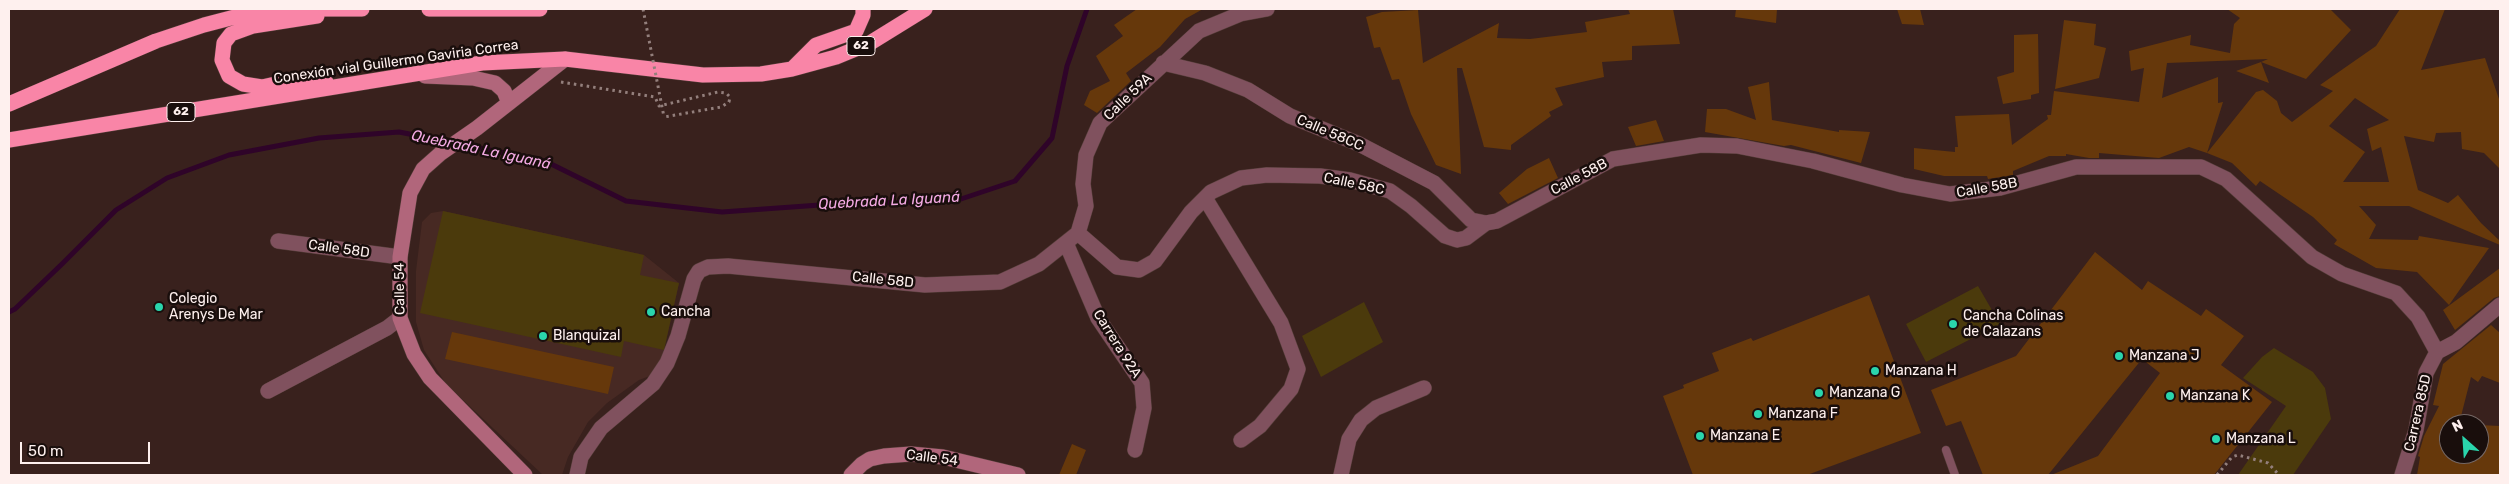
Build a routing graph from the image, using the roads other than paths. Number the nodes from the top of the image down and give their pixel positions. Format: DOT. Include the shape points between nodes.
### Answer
graph roads {
  1 [pos="362,9"];
  2 [pos="429,9"];
  3 [pos="540,9"];
  4 [pos="863,9"];
  5 [pos="924,9"];
  6 [pos="1267,9"];
  7 [pos="337,10"];
  8 [pos="565,59"];
  9 [pos="1163,63"];
  10 [pos="792,70"];
  11 [pos="400,76"];
  12 [pos="352,84"];
  13 [pos="9,104"];
  14 [pos="509,104"];
  15 [pos="9,140"];
  16 [pos="1205,198"];
  17 [pos="1486,223"];
  18 [pos="1078,232"];
  19 [pos="278,240"];
  20 [pos="1066,243"];
  21 [pos="400,257"];
  22 [pos="2500,305"];
  23 [pos="400,318"];
  24 [pos="2437,352"];
  25 [pos="1424,388"];
  26 [pos="268,392"];
  27 [pos="1241,440"];
  28 [pos="1135,450"];
  29 [pos="1946,450"];
  30 [pos="525,475"];
  31 [pos="577,475"];
  32 [pos="852,475"];
  33 [pos="1018,475"];
  34 [pos="1340,475"];
  35 [pos="1955,475"];
  36 [pos="2402,475"];
  1 -- 7 [label="highway"];
  2 -- 3 [label="highway"];
  4 -- 10 [label="highway" via="856,32 816,44"];
  5 -- 10 [label="highway, Conexión vial Guillermo Gaviria Correa / 62" via="870,43"];
  6 -- 9 [label="street, Calle 59A" via="1240,14 1199,30"];
  7 -- 12 [label="highway" via="253,26 232,34 224,43 222,60 229,76 243,84 262,87 293,80"];
  7 -- 13 [label="highway" via="250,13 204,25 156,41"];
  8 -- 10 [label="highway, Conexión vial Guillermo Gaviria Correa / 62" via="702,75"];
  8 -- 11 [label="highway, Conexión vial Guillermo Gaviria Correa / 62" via="482,63"];
  8 -- 14 [label="street, Calle 54"];
  9 -- 17 [label="street, Calle 58CC" via="1205,73 1248,90 1290,116 1359,144 1434,183 1471,220"];
  9 -- 18 [label="street, Calle 59A" via="1100,123 1086,155 1083,184 1086,206"];
  11 -- 12 [label="highway, Conexión vial Guillermo Gaviria Correa / 62"];
  11 -- 14 [label="street" via="473,78 495,84 504,91"];
  12 -- 15 [label="highway, Conexión vial Guillermo Gaviria Correa / 62"];
  14 -- 21 [label="street, Calle 54" via="441,153 423,170 410,193"];
  16 -- 17 [label="street, Calle 58C" via="1241,178 1320,176 1390,191 1445,236 1457,240 1466,238"];
  16 -- 18 [label="street, Calle 58C" via="1155,261 1139,270 1116,268"];
  16 -- 27 [label="street" via="1281,323 1298,369 1291,389 1260,426"];
  17 -- 24 [label="street, Calle 58B" via="1497,222 1613,159 1701,145 1737,146 1950,194 2000,188 2076,166 2201,167 2226,179 2312,257 2342,274 2396,293 2418,317"];
  18 -- 20 [label="street"];
  19 -- 21 [label="street, Calle 58D"];
  20 -- 28 [label="street, Carrera 92A" via="1098,318 1142,383 1144,408"];
  20 -- 31 [label="street, Calle 58D" via="1039,264 1000,282 925,284 728,266 699,271 668,363 654,384 601,428 582,456"];
  21 -- 23 [label="street, Calle 54"];
  22 -- 24 [label="street" via="2456,342"];
  23 -- 26 [label="street"];
  23 -- 30 [label="street, Calle 54" via="407,341 430,378"];
  24 -- 36 [label="street, Carrera 85D" via="2426,373 2416,430"];
  25 -- 34 [label="street" via="1376,408 1361,420 1350,439"];
  29 -- 35 [label="lane"];
  32 -- 33 [label="street, Calle 54" via="870,459 911,454 943,457"];
}
